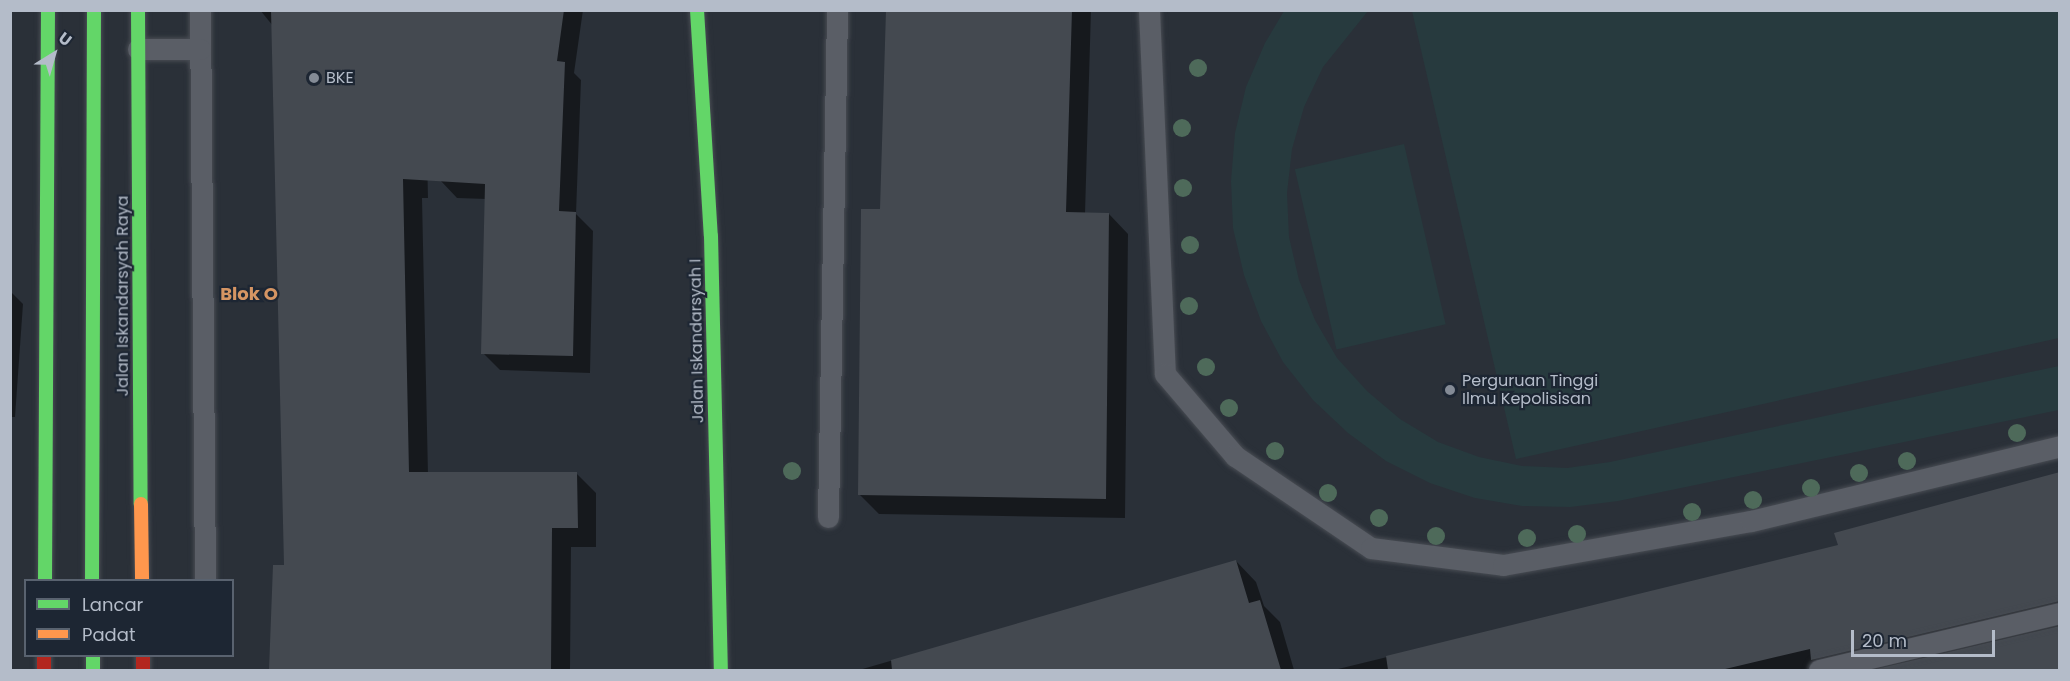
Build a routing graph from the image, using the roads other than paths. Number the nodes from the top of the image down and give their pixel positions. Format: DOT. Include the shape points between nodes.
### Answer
graph roads {
  1 [pos="48,10"];
  2 [pos="94,10"];
  3 [pos="138,10"];
  4 [pos="200,10"];
  5 [pos="697,10"];
  6 [pos="837,10"];
  7 [pos="1149,10"];
  8 [pos="138,49"];
  9 [pos="200,49"];
  10 [pos="2060,446"];
  11 [pos="828,517"];
  12 [pos="45,579"];
  13 [pos="92,579"];
  14 [pos="142,579"];
  15 [pos="205,579"];
  16 [pos="2060,613"];
  17 [pos="721,670"];
  18 [pos="1820,670"];
  1 -- 12 [label="main road"];
  2 -- 13 [label="main road"];
  3 -- 8 [label="main road, Jalan Iskandarsyah Raya"];
  4 -- 9 [label="lane"];
  5 -- 17 [label="main road, Jalan Iskandarsyah I" via="711,236"];
  6 -- 11 [label="lane"];
  7 -- 10 [label="lane" via="1165,374 1235,456 1371,548 1503,566 1751,521"];
  8 -- 9 [label="lane"];
  8 -- 14 [label="main road, Jalan Iskandarsyah Raya"];
  9 -- 15 [label="lane"];
  16 -- 18 [label="lane"];
}
